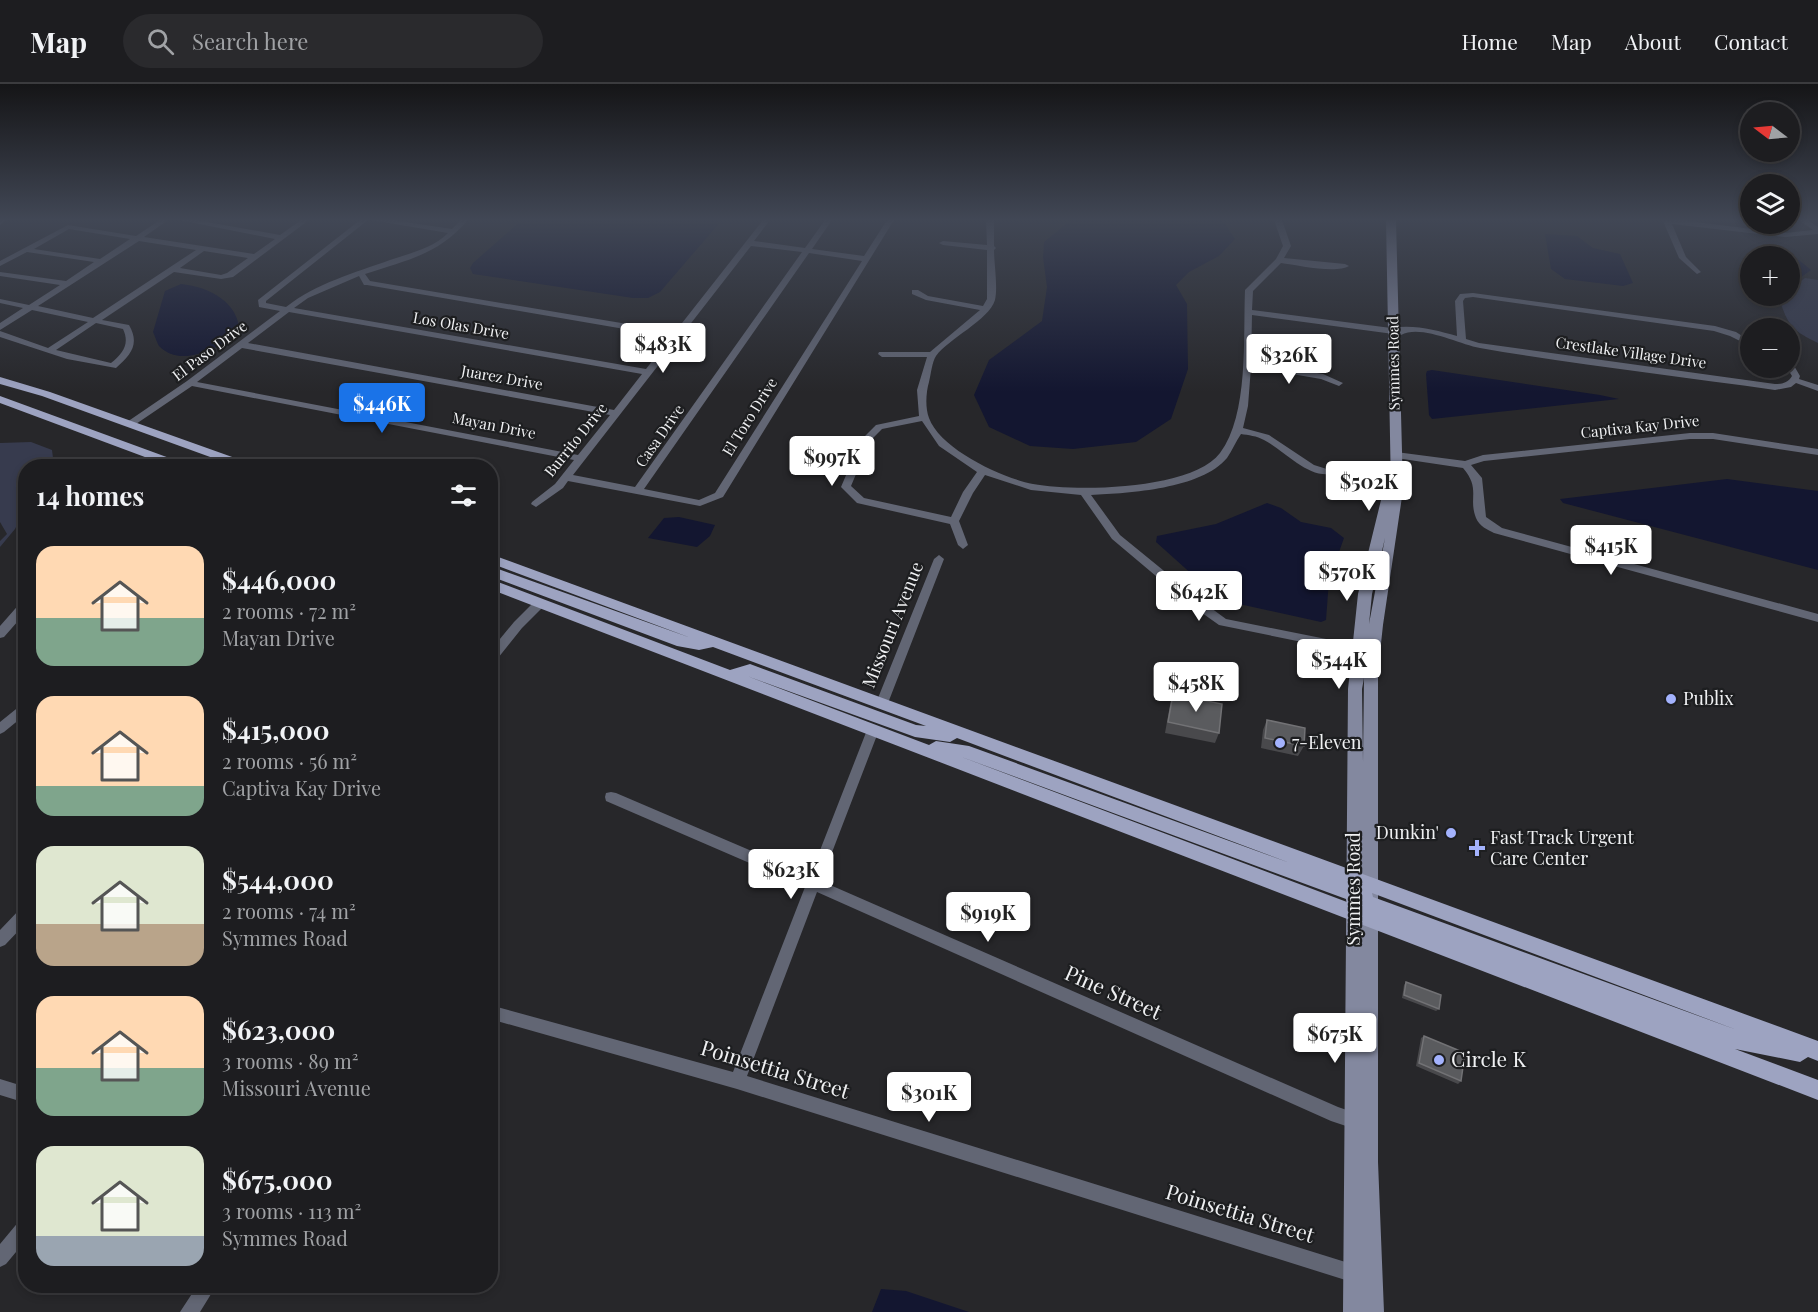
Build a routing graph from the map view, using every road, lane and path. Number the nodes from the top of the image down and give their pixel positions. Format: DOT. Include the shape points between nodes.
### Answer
graph roads {
  1 [pos="24,277"];
  2 [pos="75,277"];
  3 [pos="161,277"];
  4 [pos="291,277"];
  5 [pos="353,277"];
  6 [pos="363,277"];
  7 [pos="723,277"];
  8 [pos="788,277"];
  9 [pos="856,277"];
  10 [pos="991,277"];
  11 [pos="1262,277"];
  12 [pos="1392,277"];
  13 [pos="66,283"];
  14 [pos="915,292"];
  15 [pos="0,301"];
  16 [pos="30,306"];
  17 [pos="287,309"];
  18 [pos="986,309"];
  19 [pos="1248,312"];
  20 [pos="96,321"];
  21 [pos="0,327"];
  22 [pos="1394,330"];
  23 [pos="0,334"];
  24 [pos="677,335"];
  25 [pos="1740,338"];
  26 [pos="1462,340"];
  27 [pos="242,345"];
  28 [pos="49,351"];
  29 [pos="882,354"];
  30 [pos="932,356"];
  31 [pos="1246,364"];
  32 [pos="648,372"];
  33 [pos="0,380"];
  34 [pos="1795,380"];
  35 [pos="190,383"];
  36 [pos="1339,383"];
  37 [pos="1818,388"];
  38 [pos="0,393"];
  39 [pos="0,399"];
  40 [pos="615,413"];
  41 [pos="924,418"];
  42 [pos="130,424"];
  43 [pos="1238,430"];
  44 [pos="1818,452"];
  45 [pos="580,458"];
  46 [pos="145,459"];
  47 [pos="226,459"];
  48 [pos="1395,462"];
  49 [pos="1465,464"];
  50 [pos="983,471"];
  51 [pos="1327,472"];
  52 [pos="565,477"];
  53 [pos="637,491"];
  54 [pos="1084,492"];
  55 [pos="536,504"];
  56 [pos="954,521"];
  57 [pos="963,545"];
  58 [pos="939,560"];
  59 [pos="498,561"];
  60 [pos="498,574"];
  61 [pos="498,587"];
  62 [pos="540,603"];
  63 [pos="18,613"];
  64 [pos="1818,618"];
  65 [pos="0,634"];
  66 [pos="714,642"];
  67 [pos="498,650"];
  68 [pos="1365,651"];
  69 [pos="732,676"];
  70 [pos="882,704"];
  71 [pos="18,712"];
  72 [pos="0,729"];
  73 [pos="873,730"];
  74 [pos="978,740"];
  75 [pos="611,797"];
  76 [pos="814,884"];
  77 [pos="1362,899"];
  78 [pos="18,921"];
  79 [pos="0,940"];
  80 [pos="498,1014"];
  81 [pos="1818,1053"];
  82 [pos="737,1081"];
  83 [pos="0,1087"];
  84 [pos="1818,1090"];
  85 [pos="18,1093"];
  86 [pos="1360,1123"];
  87 [pos="18,1236"];
  88 [pos="0,1258"];
  89 [pos="1355,1274"];
  90 [pos="202,1293"];
  91 [pos="189,1312"];
  92 [pos="1354,1312"];
  93 [pos="1373,1312"];
  1 -- 13 [label="street"];
  2 -- 13 [label="street"];
  3 -- 20 [label="street"];
  4 -- 17 [label="street, Los Olas Drive" via="262,300 262,305"];
  5 -- 17 [label="street, El Paso Drive" via="305,296"];
  6 -- 24 [label="street" via="367,283"];
  7 -- 24 [label="street, Burrito Drive"];
  8 -- 53 [label="street, Casa Drive"];
  9 -- 53 [label="street, El Toro Drive" via="719,495 700,503"];
  10 -- 18 [label="street" via="991,298"];
  11 -- 19 [label="street" via="1249,290"];
  12 -- 22 [label="street, Symmes Road"];
  13 -- 16 [label="street"];
  14 -- 18 [label="street" via="926,298"];
  15 -- 16 [label="street"];
  16 -- 20 [label="street"];
  16 -- 21 [label="street"];
  17 -- 27 [label="street, El Paso Drive"];
  17 -- 32 [label="street, Los Olas Drive"];
  18 -- 30 [label="street"];
  19 -- 22 [label="street, Crestlake Village Drive"];
  19 -- 31 [label="street"];
  20 -- 28 [label="street"];
  20 -- 28 [label="street" via="126,327 128,331 128,353 113,366"];
  22 -- 26 [label="street, Crestlake Village Drive"];
  22 -- 48 [label="street, Symmes Road"];
  23 -- 28 [label="street"];
  24 -- 32 [label="street, Burrito Drive"];
  25 -- 26 [label="street, Crestlake Village Drive" via="1715,329 1468,295 1459,300"];
  26 -- 34 [label="street, Crestlake Village Drive" via="1765,386 1784,387"];
  27 -- 35 [label="street, El Paso Drive"];
  27 -- 40 [label="street, Juarez Drive"];
  29 -- 30 [label="street"];
  30 -- 41 [label="street" via="922,390"];
  31 -- 36 [label="street"];
  31 -- 43 [label="street"];
  32 -- 40 [label="street, Burrito Drive"];
  33 -- 42 [label="main road"];
  34 -- 37 [label="street"];
  35 -- 42 [label="street, El Paso Drive"];
  35 -- 45 [label="street, Mayan Drive"];
  38 -- 42 [label="main road" via="22,396 102,424"];
  39 -- 46 [label="main road"];
  40 -- 45 [label="street, Burrito Drive"];
  41 -- 50 [label="street" via="942,444"];
  41 -- 56 [label="street" via="879,427 866,440 846,487 861,501"];
  42 -- 47 [label="main road"];
  43 -- 51 [label="street" via="1266,437 1311,467"];
  43 -- 54 [label="street" via="1223,456 1208,469 1178,481"];
  44 -- 49 [label="street, Captiva Kay Drive" via="1702,435 1483,458"];
  45 -- 52 [label="street, Burrito Drive"];
  48 -- 49 [label="street, Captiva Kay Drive" via="1454,469"];
  48 -- 68 [label="street, Symmes Road" via="1368,577"];
  49 -- 64 [label="street" via="1477,478 1481,518 1491,528"];
  50 -- 54 [label="street" via="1031,487"];
  50 -- 56 [label="street"];
  52 -- 53 [label="street, El Toro Drive"];
  52 -- 55 [label="street, Burrito Drive"];
  54 -- 68 [label="street" via="1116,537 1223,622"];
  56 -- 57 [label="street"];
  58 -- 70 [label="street, Missouri Avenue"];
  59 -- 66 [label="main road"];
  60 -- 66 [label="main road" via="682,642"];
  61 -- 62 [label="main road"];
  62 -- 67 [label="street"];
  62 -- 69 [label="main road"];
  63 -- 65 [label="street"];
  66 -- 70 [label="main road"];
  68 -- 77 [label="street, Symmes Road" via="1354,760"];
  69 -- 73 [label="main road"];
  69 -- 74 [label="main road" via="750,670 915,731"];
  70 -- 74 [label="main road"];
  71 -- 72 [label="street"];
  73 -- 76 [label="street"];
  73 -- 77 [label="main road"];
  74 -- 77 [label="main road"];
  75 -- 76 [label="street, Pine Street"];
  76 -- 82 [label="street"];
  76 -- 86 [label="street, Pine Street"];
  77 -- 81 [label="main road" via="1728,1038"];
  77 -- 84 [label="main road"];
  77 -- 86 [label="street, Symmes Road"];
  78 -- 79 [label="street"];
  80 -- 82 [label="street, Poinsettia Street"];
  82 -- 89 [label="street, Poinsettia Street"];
  83 -- 85 [label="street"];
  86 -- 89 [label="street, Symmes Road"];
  86 -- 93 [label="street, Symmes Road"];
  87 -- 88 [label="street"];
  89 -- 92 [label="street, Symmes Road"];
  90 -- 91 [label="street"];
}
